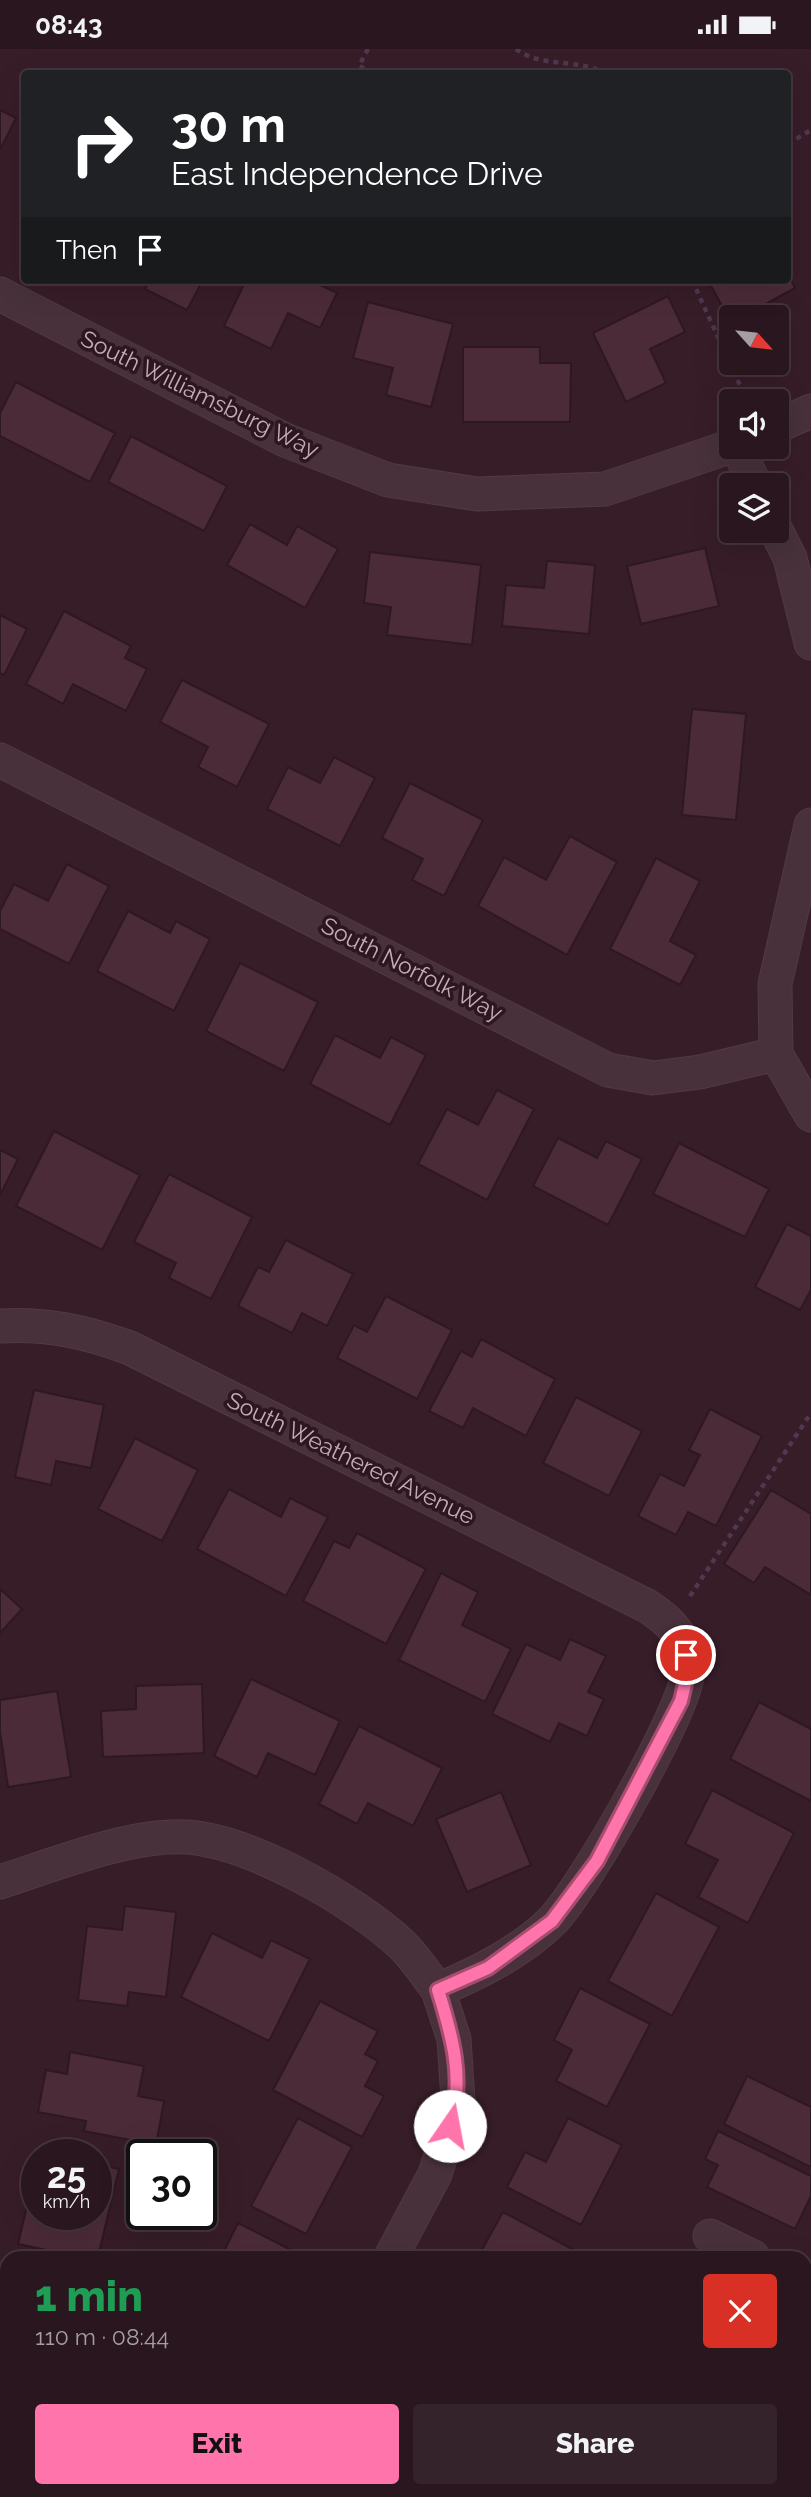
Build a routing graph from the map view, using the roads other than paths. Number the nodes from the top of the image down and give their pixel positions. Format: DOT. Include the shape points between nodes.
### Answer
graph roads {
  1 [pos="0,294"];
  2 [pos="811,411"];
  3 [pos="789,421"];
  4 [pos="719,450"];
  5 [pos="782,543"];
  6 [pos="811,643"];
  7 [pos="0,760"];
  8 [pos="811,825"];
  9 [pos="776,1054"];
  10 [pos="811,1115"];
  11 [pos="0,1326"];
  12 [pos="0,1882"];
  13 [pos="438,1990"];
  14 [pos="710,2236"];
  15 [pos="394,2251"];
  16 [pos="741,2251"];
  1 -- 4 [label="street, South Williamsburg Way" via="285,440 388,480 477,494 605,489"];
  2 -- 3 [label="street"];
  5 -- 6 [label="street"];
  7 -- 9 [label="street, South Norfolk Way" via="608,1070 653,1078"];
  8 -- 9 [label="street" via="775,983"];
  9 -- 10 [label="street"];
  11 -- 13 [label="street, South Weathered Avenue" via="37,1324 88,1333 130,1348 647,1605 677,1630 688,1671 681,1701 597,1861 552,1921 488,1968"];
  12 -- 13 [label="street" via="117,1845 186,1836 252,1853 353,1905 403,1946"];
  13 -- 15 [label="street" via="454,2039 458,2101 435,2174"];
  14 -- 16 [label="street"];
}
